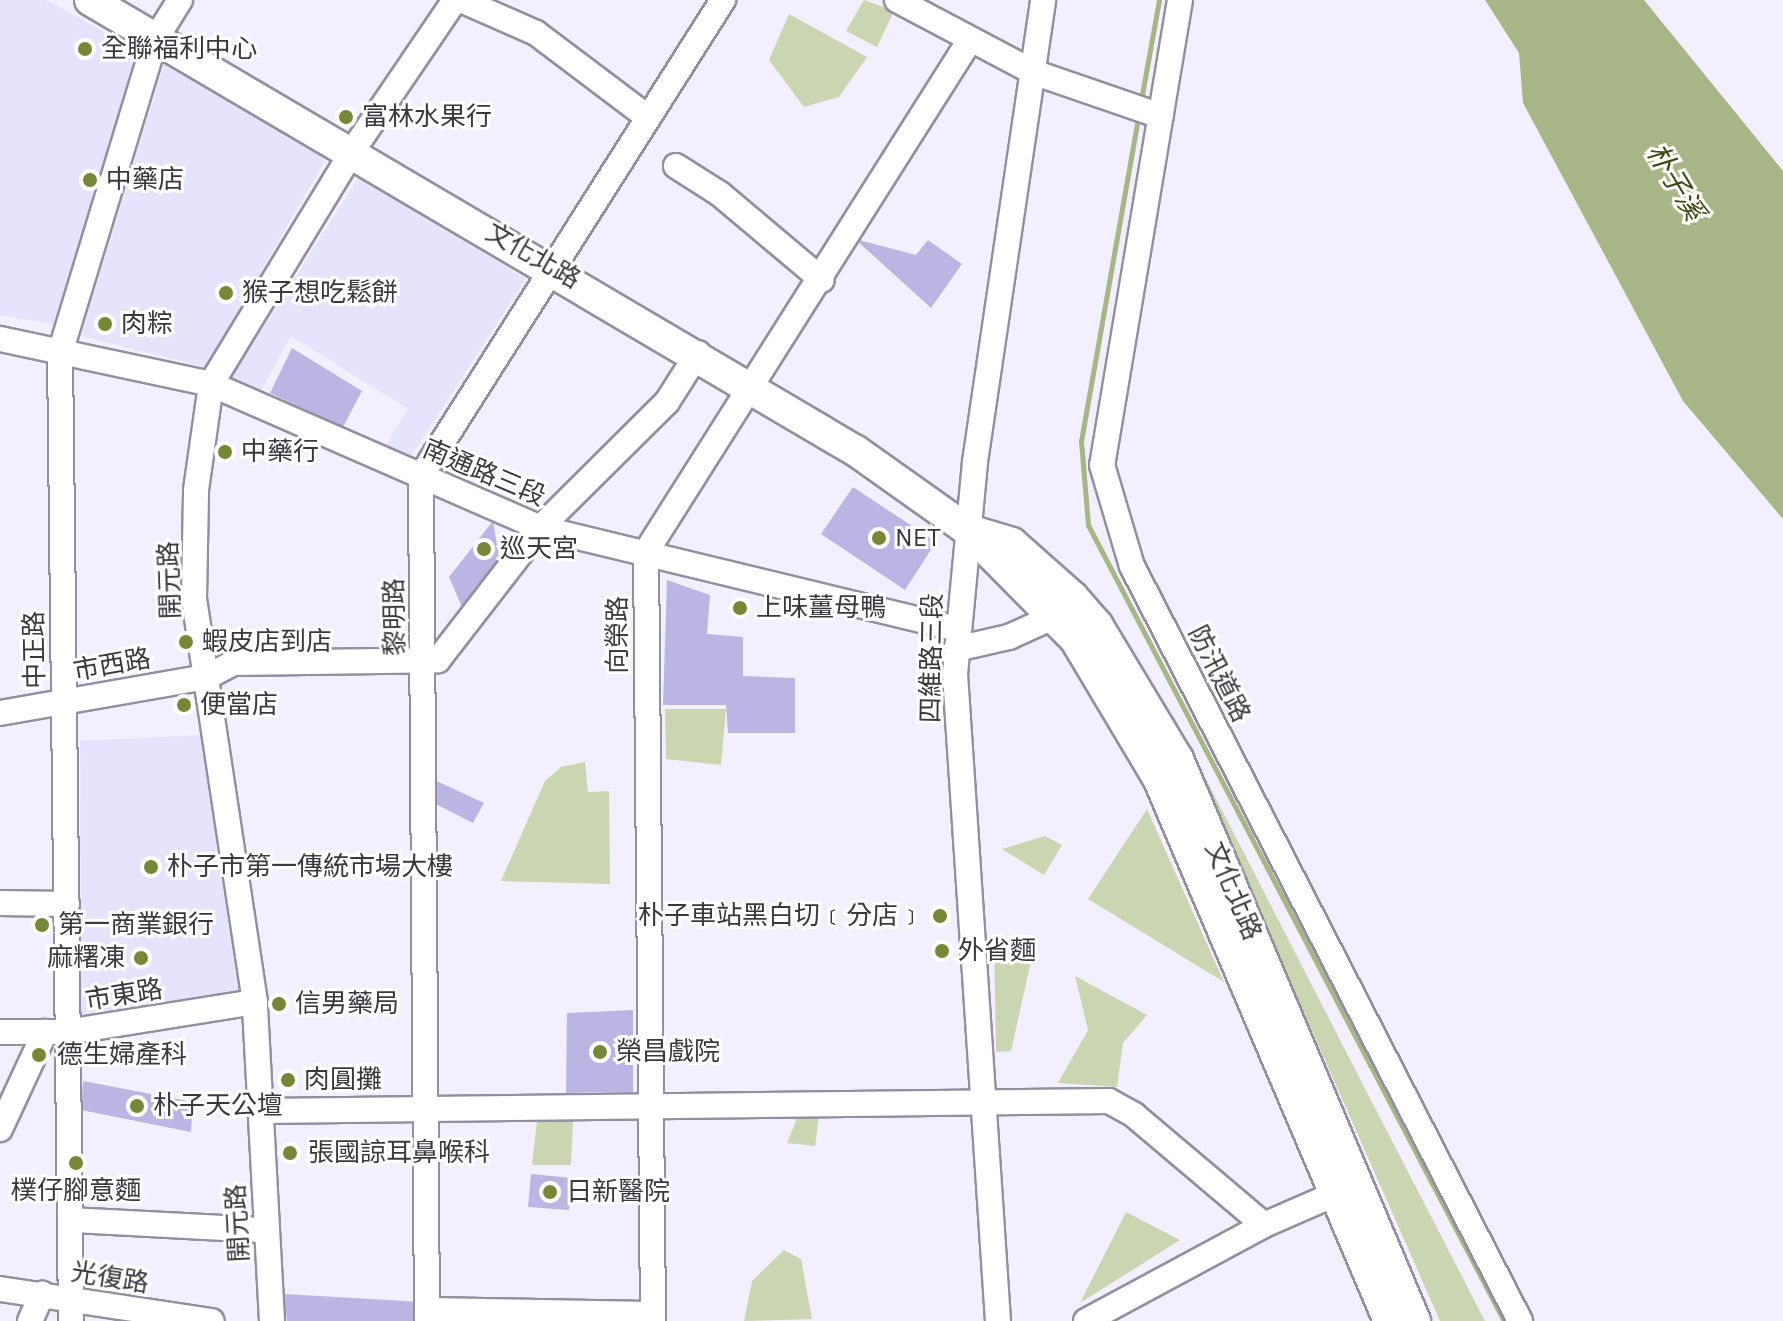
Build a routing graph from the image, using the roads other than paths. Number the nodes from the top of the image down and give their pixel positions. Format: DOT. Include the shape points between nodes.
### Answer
graph roads {
  1 [pos="90,0"];
  2 [pos="180,0"];
  3 [pos="455,0"];
  4 [pos="461,0"];
  5 [pos="723,0"];
  6 [pos="897,0"];
  7 [pos="1043,0"];
  8 [pos="1180,0"];
  9 [pos="155,40"];
  10 [pos="968,43"];
  11 [pos="1033,72"];
  12 [pos="646,116"];
  13 [pos="1161,116"];
  14 [pos="353,150"];
  15 [pos="676,166"];
  16 [pos="554,268"];
  17 [pos="822,280"];
  18 [pos="0,339"];
  19 [pos="60,353"];
  20 [pos="698,353"];
  21 [pos="211,384"];
  22 [pos="756,388"];
  23 [pos="421,476"];
  24 [pos="540,528"];
  25 [pos="966,529"];
  26 [pos="646,552"];
  27 [pos="1053,617"];
  28 [pos="956,639"];
  29 [pos="423,662"];
  30 [pos="207,677"];
  31 [pos="64,702"];
  32 [pos="0,713"];
  33 [pos="0,903"];
  34 [pos="67,904"];
  35 [pos="255,1002"];
  36 [pos="0,1032"];
  37 [pos="56,1032"];
  38 [pos="984,1104"];
  39 [pos="651,1107"];
  40 [pos="430,1110"];
  41 [pos="263,1111"];
  42 [pos="0,1129"];
  43 [pos="1346,1189"];
  44 [pos="72,1220"];
  45 [pos="1264,1225"];
  46 [pos="264,1230"];
  47 [pos="0,1289"];
  48 [pos="42,1294"];
  49 [pos="1128,1311"];
  50 [pos="72,1312"];
  51 [pos="427,1316"];
  52 [pos="652,1317"];
  53 [pos="30,1321"];
  54 [pos="212,1321"];
  55 [pos="272,1321"];
  56 [pos="998,1321"];
  57 [pos="1086,1321"];
  58 [pos="1389,1321"];
  59 [pos="1415,1321"];
  60 [pos="1520,1321"];
  1 -- 9 [label="main road, 文化北路"];
  2 -- 9 [label="street, 中正路"];
  3 -- 14 [label="street, 開元路"];
  4 -- 12 [label="street" via="536,33"];
  5 -- 12 [label="street"];
  6 -- 10 [label="street"];
  7 -- 11 [label="street, 四維路三段"];
  8 -- 13 [label="street, 防汛道路"];
  9 -- 14 [label="main road, 文化北路"];
  9 -- 19 [label="street, 中正路"];
  10 -- 11 [label="street"];
  10 -- 17 [label="street"];
  11 -- 13 [label="street"];
  11 -- 25 [label="street, 四維路三段"];
  12 -- 16 [label="street"];
  13 -- 60 [label="street, 防汛道路" via="1102,465 1119,523 1132,566"];
  14 -- 16 [label="main road, 文化北路"];
  14 -- 21 [label="street, 開元路"];
  15 -- 17 [label="street" via="720,194"];
  16 -- 20 [label="main road, 文化北路"];
  16 -- 23 [label="street"];
  17 -- 22 [label="street"];
  18 -- 19 [label="street, 南通路三段"];
  19 -- 21 [label="street, 南通路三段"];
  19 -- 31 [label="street, 中正路"];
  20 -- 22 [label="main road, 文化北路"];
  20 -- 24 [label="street" via="667,402"];
  21 -- 23 [label="street, 南通路三段"];
  21 -- 30 [label="street, 開元路" via="196,490 194,598"];
  22 -- 25 [label="main road, 文化北路"];
  22 -- 26 [label="street"];
  23 -- 24 [label="street, 南通路三段"];
  23 -- 29 [label="street, 黎明路"];
  24 -- 26 [label="street, 南通路三段"];
  24 -- 29 [label="street" via="438,660"];
  25 -- 27 [label="main road, 文化北路"];
  25 -- 28 [label="street, 四維路三段"];
  25 -- 43 [label="main road, 文化北路" via="1012,543 1050,572 1098,626 1136,686 1178,759"];
  26 -- 28 [label="street, 南通路三段"];
  26 -- 39 [label="street, 向榮路"];
  27 -- 28 [label="street" via="1009,637"];
  27 -- 43 [label="main road, 文化北路" via="1103,677 1159,780"];
  28 -- 38 [label="street, 四維路三段"];
  29 -- 30 [label="street, 市西路" via="233,663"];
  29 -- 40 [label="street, 黎明路"];
  30 -- 31 [label="street, 市西路"];
  30 -- 35 [label="street, 開元路"];
  31 -- 32 [label="street, 市西路"];
  31 -- 34 [label="street, 中正路"];
  33 -- 34 [label="street"];
  34 -- 37 [label="street, 中正路"];
  35 -- 37 [label="street, 市東路"];
  35 -- 41 [label="street, 開元路"];
  36 -- 37 [label="street, 市東路"];
  37 -- 42 [label="street"];
  37 -- 44 [label="street, 中正路"];
  38 -- 39 [label="street"];
  38 -- 45 [label="street" via="1109,1101 1134,1115"];
  38 -- 56 [label="street, 四維路三段"];
  39 -- 40 [label="street"];
  39 -- 52 [label="street, 向榮路"];
  40 -- 41 [label="street"];
  40 -- 51 [label="street, 黎明路"];
  41 -- 46 [label="street, 開元路"];
  43 -- 45 [label="street"];
  43 -- 58 [label="main road, 文化北路"];
  43 -- 59 [label="main road, 文化北路"];
  44 -- 46 [label="street"];
  44 -- 50 [label="street, 中正路"];
  45 -- 49 [label="street"];
  46 -- 55 [label="street, 開元路"];
  47 -- 48 [label="street, 光復路"];
  48 -- 50 [label="street, 光復路"];
  48 -- 53 [label="street"];
  49 -- 57 [label="street"];
  50 -- 54 [label="street, 光復路"];
  51 -- 52 [label="street"];
}
